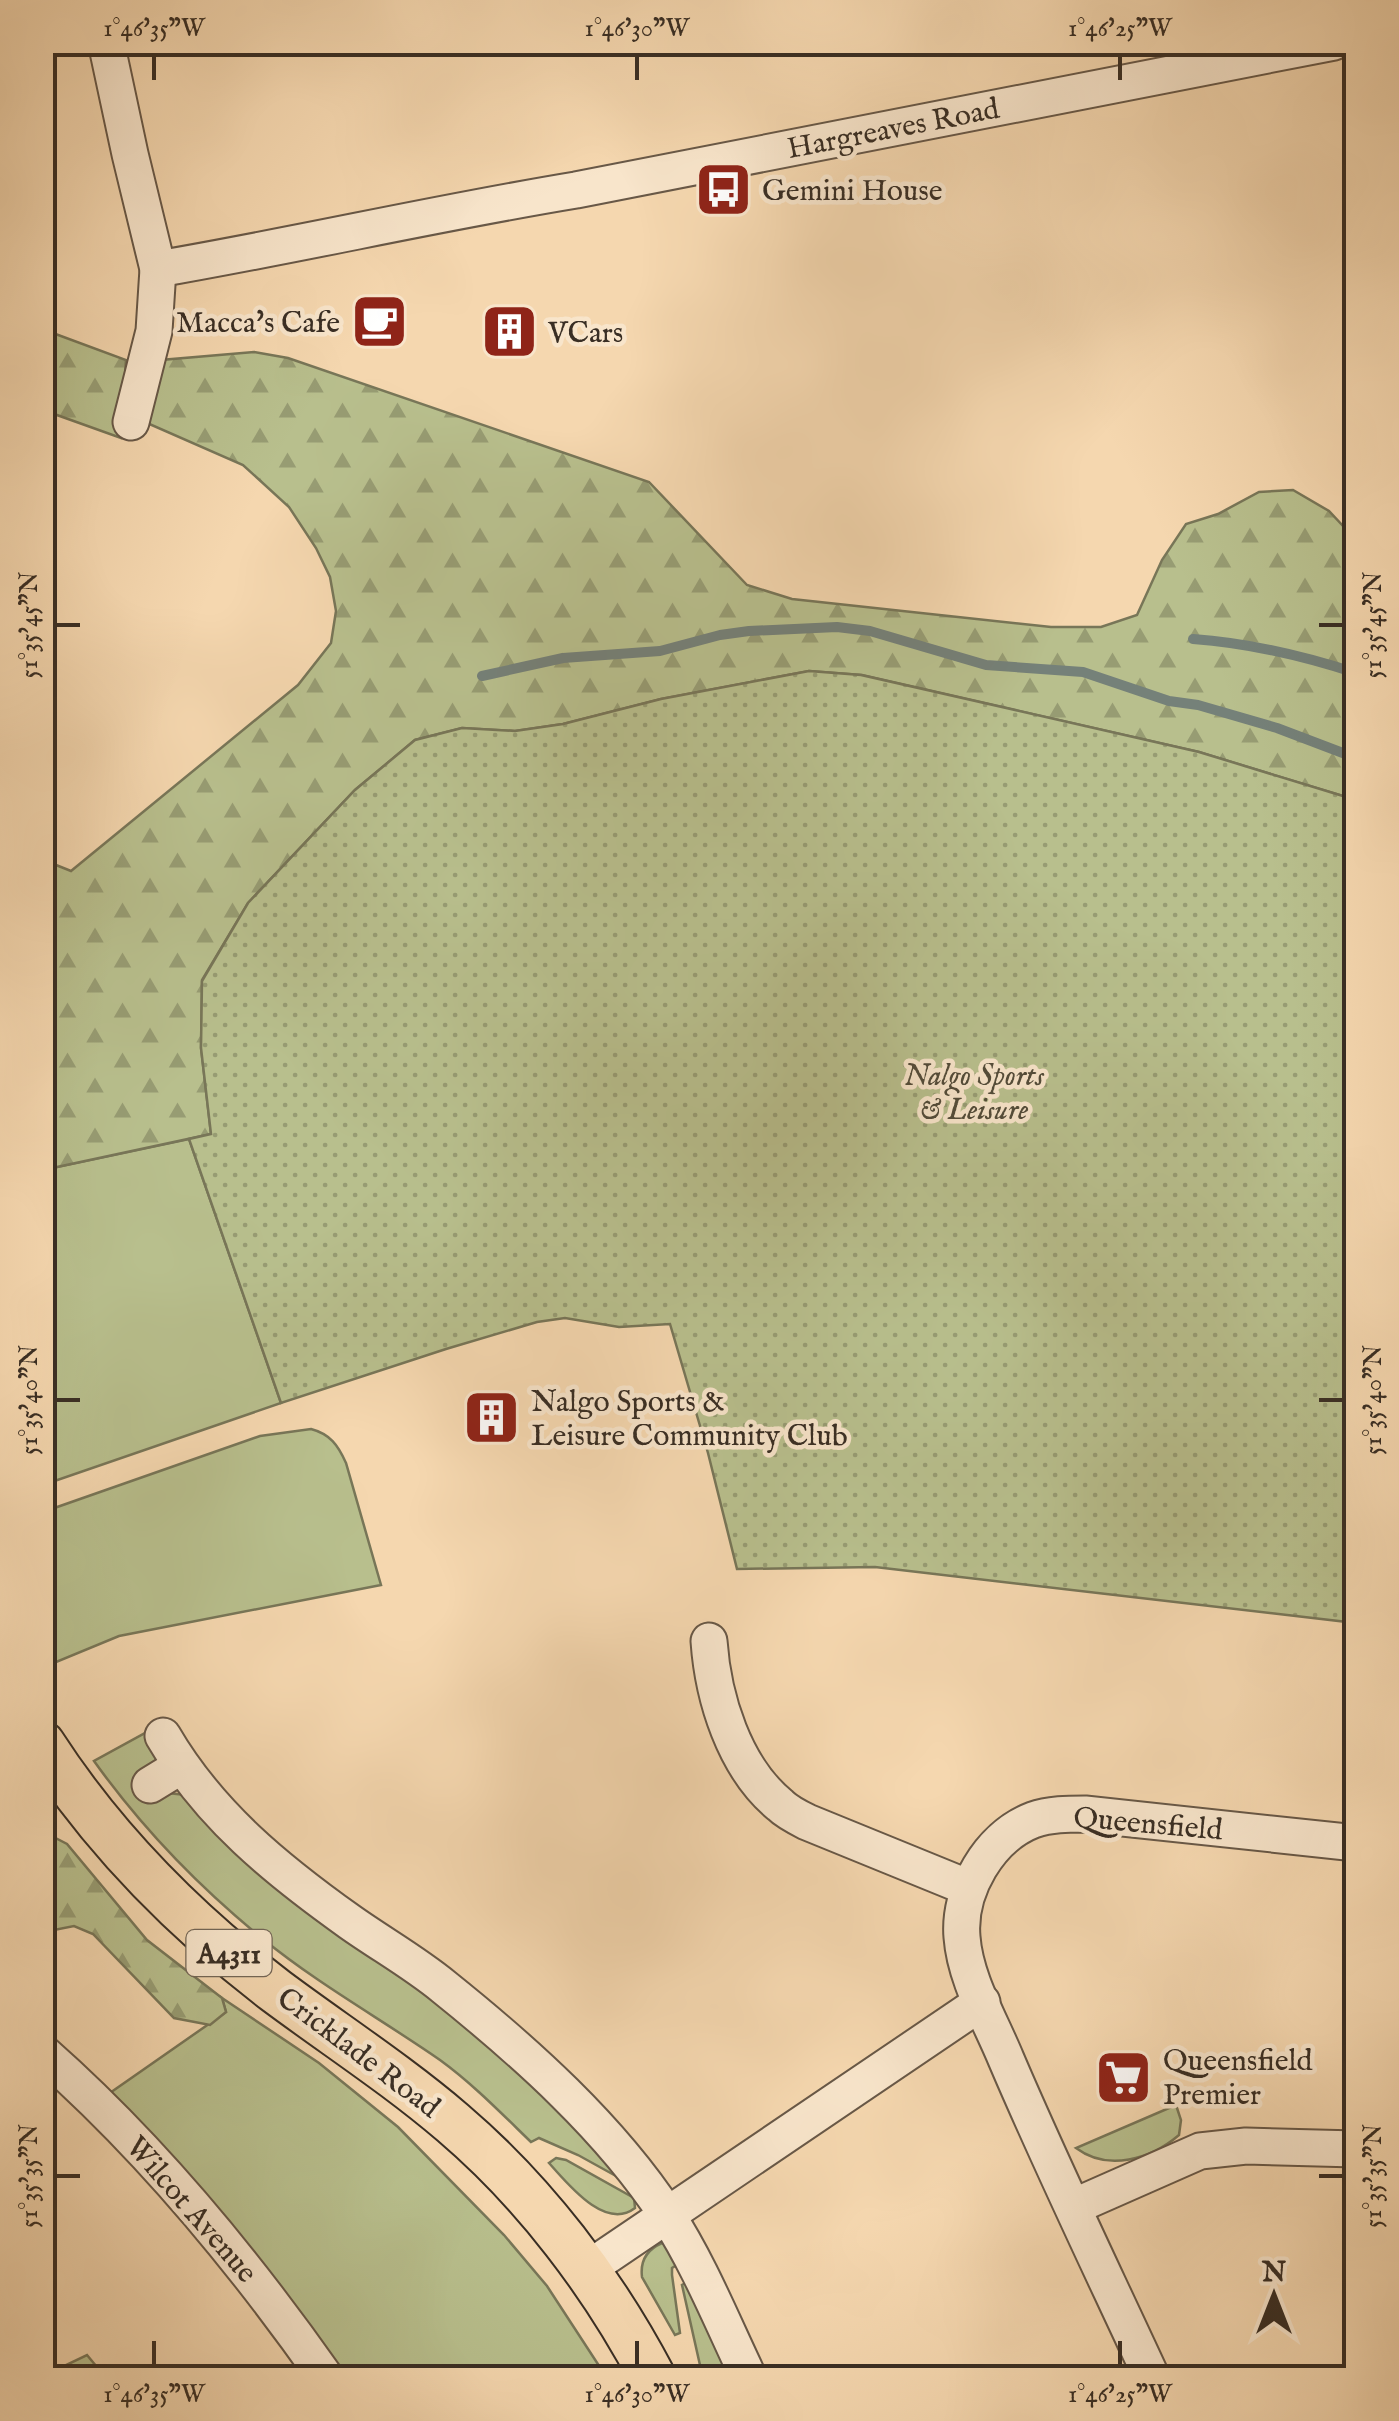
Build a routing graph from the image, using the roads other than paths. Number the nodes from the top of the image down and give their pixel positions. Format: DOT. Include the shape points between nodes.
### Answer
graph roads {
  1 [pos="106,42"];
  2 [pos="1334,42"];
  3 [pos="158,269"];
  4 [pos="131,422"];
  5 [pos="709,1641"];
  6 [pos="163,1736"];
  7 [pos="42,1744"];
  8 [pos="181,1766"];
  9 [pos="150,1786"];
  10 [pos="1356,1843"];
  11 [pos="969,1888"];
  12 [pos="982,2002"];
  13 [pos="48,2067"];
  14 [pos="1356,2150"];
  15 [pos="1072,2207"];
  16 [pos="667,2216"];
  17 [pos="586,2270"];
  18 [pos="326,2378"];
  19 [pos="653,2378"];
  20 [pos="749,2378"];
  21 [pos="1152,2378"];
  1 -- 3 [label="street"];
  2 -- 3 [label="street, Hargreaves Road"];
  3 -- 4 [label="street" via="154,331"];
  5 -- 11 [label="street" via="721,1707 736,1744 782,1808"];
  6 -- 8 [label="street"];
  7 -- 17 [label="main road, Cricklade Road / A4311" via="87,1808 175,1904 277,1992 454,2123 534,2204"];
  8 -- 9 [label="street"];
  8 -- 16 [label="street" via="274,1866 512,2043 579,2108"];
  10 -- 11 [label="street, Queensfield" via="1056,1814 1007,1836"];
  11 -- 12 [label="street, Queensfield" via="962,1935"];
  12 -- 15 [label="street, Queensfield"];
  12 -- 16 [label="street"];
  13 -- 18 [label="street, Wilcot Avenue" via="146,2152 280,2312"];
  14 -- 15 [label="street" via="1200,2151"];
  15 -- 21 [label="street, Queensfield"];
  16 -- 17 [label="street"];
  16 -- 20 [label="street"];
  17 -- 19 [label="main road, Cricklade Road / A4311"];
}
